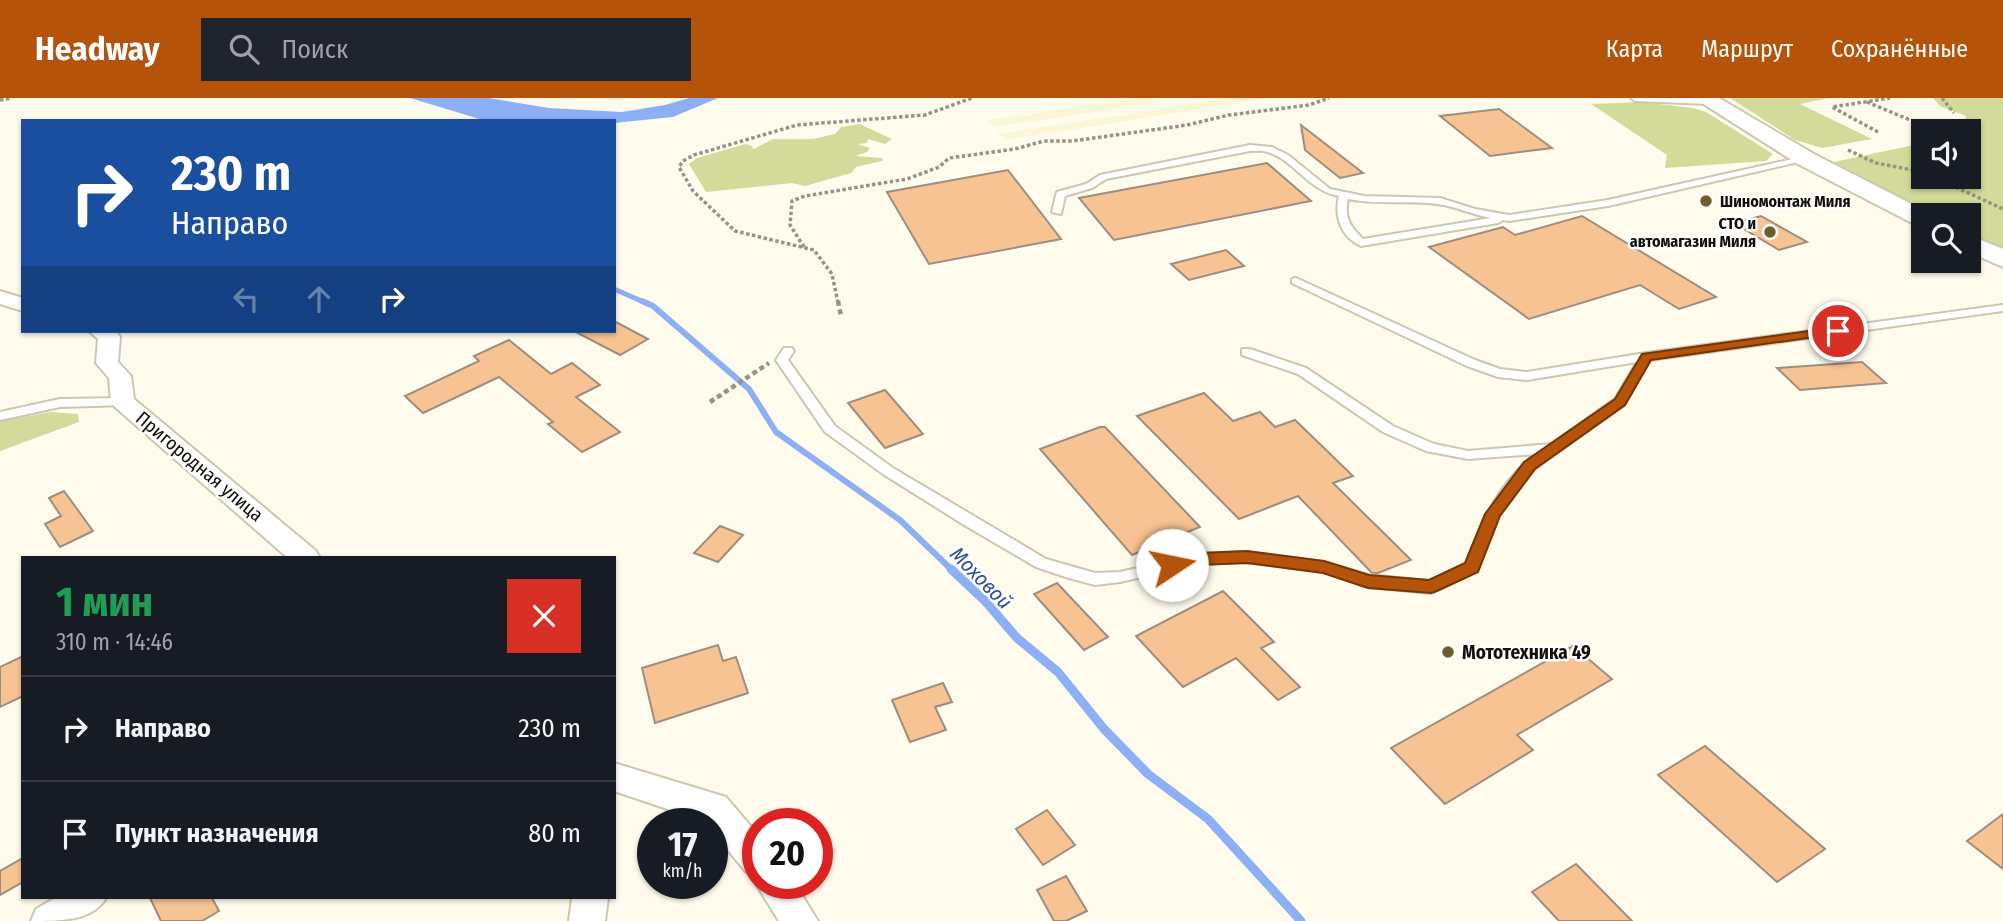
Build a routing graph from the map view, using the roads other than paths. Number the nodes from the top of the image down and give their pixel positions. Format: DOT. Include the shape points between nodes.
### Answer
graph roads {
  1 [pos="1635,98"];
  2 [pos="1656,99"];
  3 [pos="1706,100"];
  4 [pos="1806,159"];
  5 [pos="1344,195"];
  6 [pos="1057,212"];
  7 [pos="1911,213"];
  8 [pos="1509,218"];
  9 [pos="1981,248"];
  10 [pos="2003,259"];
  11 [pos="1296,281"];
  12 [pos="0,297"];
  13 [pos="21,303"];
  14 [pos="2003,308"];
  15 [pos="103,333"];
  16 [pos="788,351"];
  17 [pos="1246,352"];
  18 [pos="1646,357"];
  19 [pos="122,402"];
  20 [pos="0,416"];
  21 [pos="1555,448"];
  22 [pos="304,556"];
  23 [pos="616,778"];
  24 [pos="742,842"];
  25 [pos="86,899"];
  26 [pos="590,899"];
  27 [pos="785,899"];
  28 [pos="49,921"];
  29 [pos="587,921"];
  30 [pos="800,921"];
  1 -- 2 [label="lane"];
  2 -- 3 [label="lane"];
  3 -- 4 [label="street"];
  4 -- 7 [label="street"];
  4 -- 8 [label="lane" via="1608,203"];
  5 -- 6 [label="lane" via="1327,191 1269,149 1250,148 1102,177 1060,194"];
  5 -- 8 [label="lane" via="1440,201"];
  5 -- 8 [label="lane" via="1339,214 1361,243"];
  9 -- 10 [label="street"];
  11 -- 18 [label="lane" via="1498,373 1527,376"];
  12 -- 13 [label="street"];
  14 -- 18 [label="lane"];
  15 -- 19 [label="street, Пригородная улица" via="110,337 107,363 120,376"];
  16 -- 21 [label="lane" via="782,360 830,429 888,471 1041,563 1095,579 1199,559 1247,557 1324,567 1368,581 1431,587 1472,567 1493,514 1530,466"];
  17 -- 21 [label="lane" via="1302,371 1388,429 1431,448 1468,455"];
  18 -- 21 [label="lane" via="1620,402"];
  19 -- 20 [label="lane" via="60,403"];
  19 -- 22 [label="street, Пригородная улица"];
  23 -- 24 [label="street" via="714,808"];
  25 -- 28 [label="street"];
  26 -- 29 [label="street"];
  27 -- 30 [label="street"];
}
